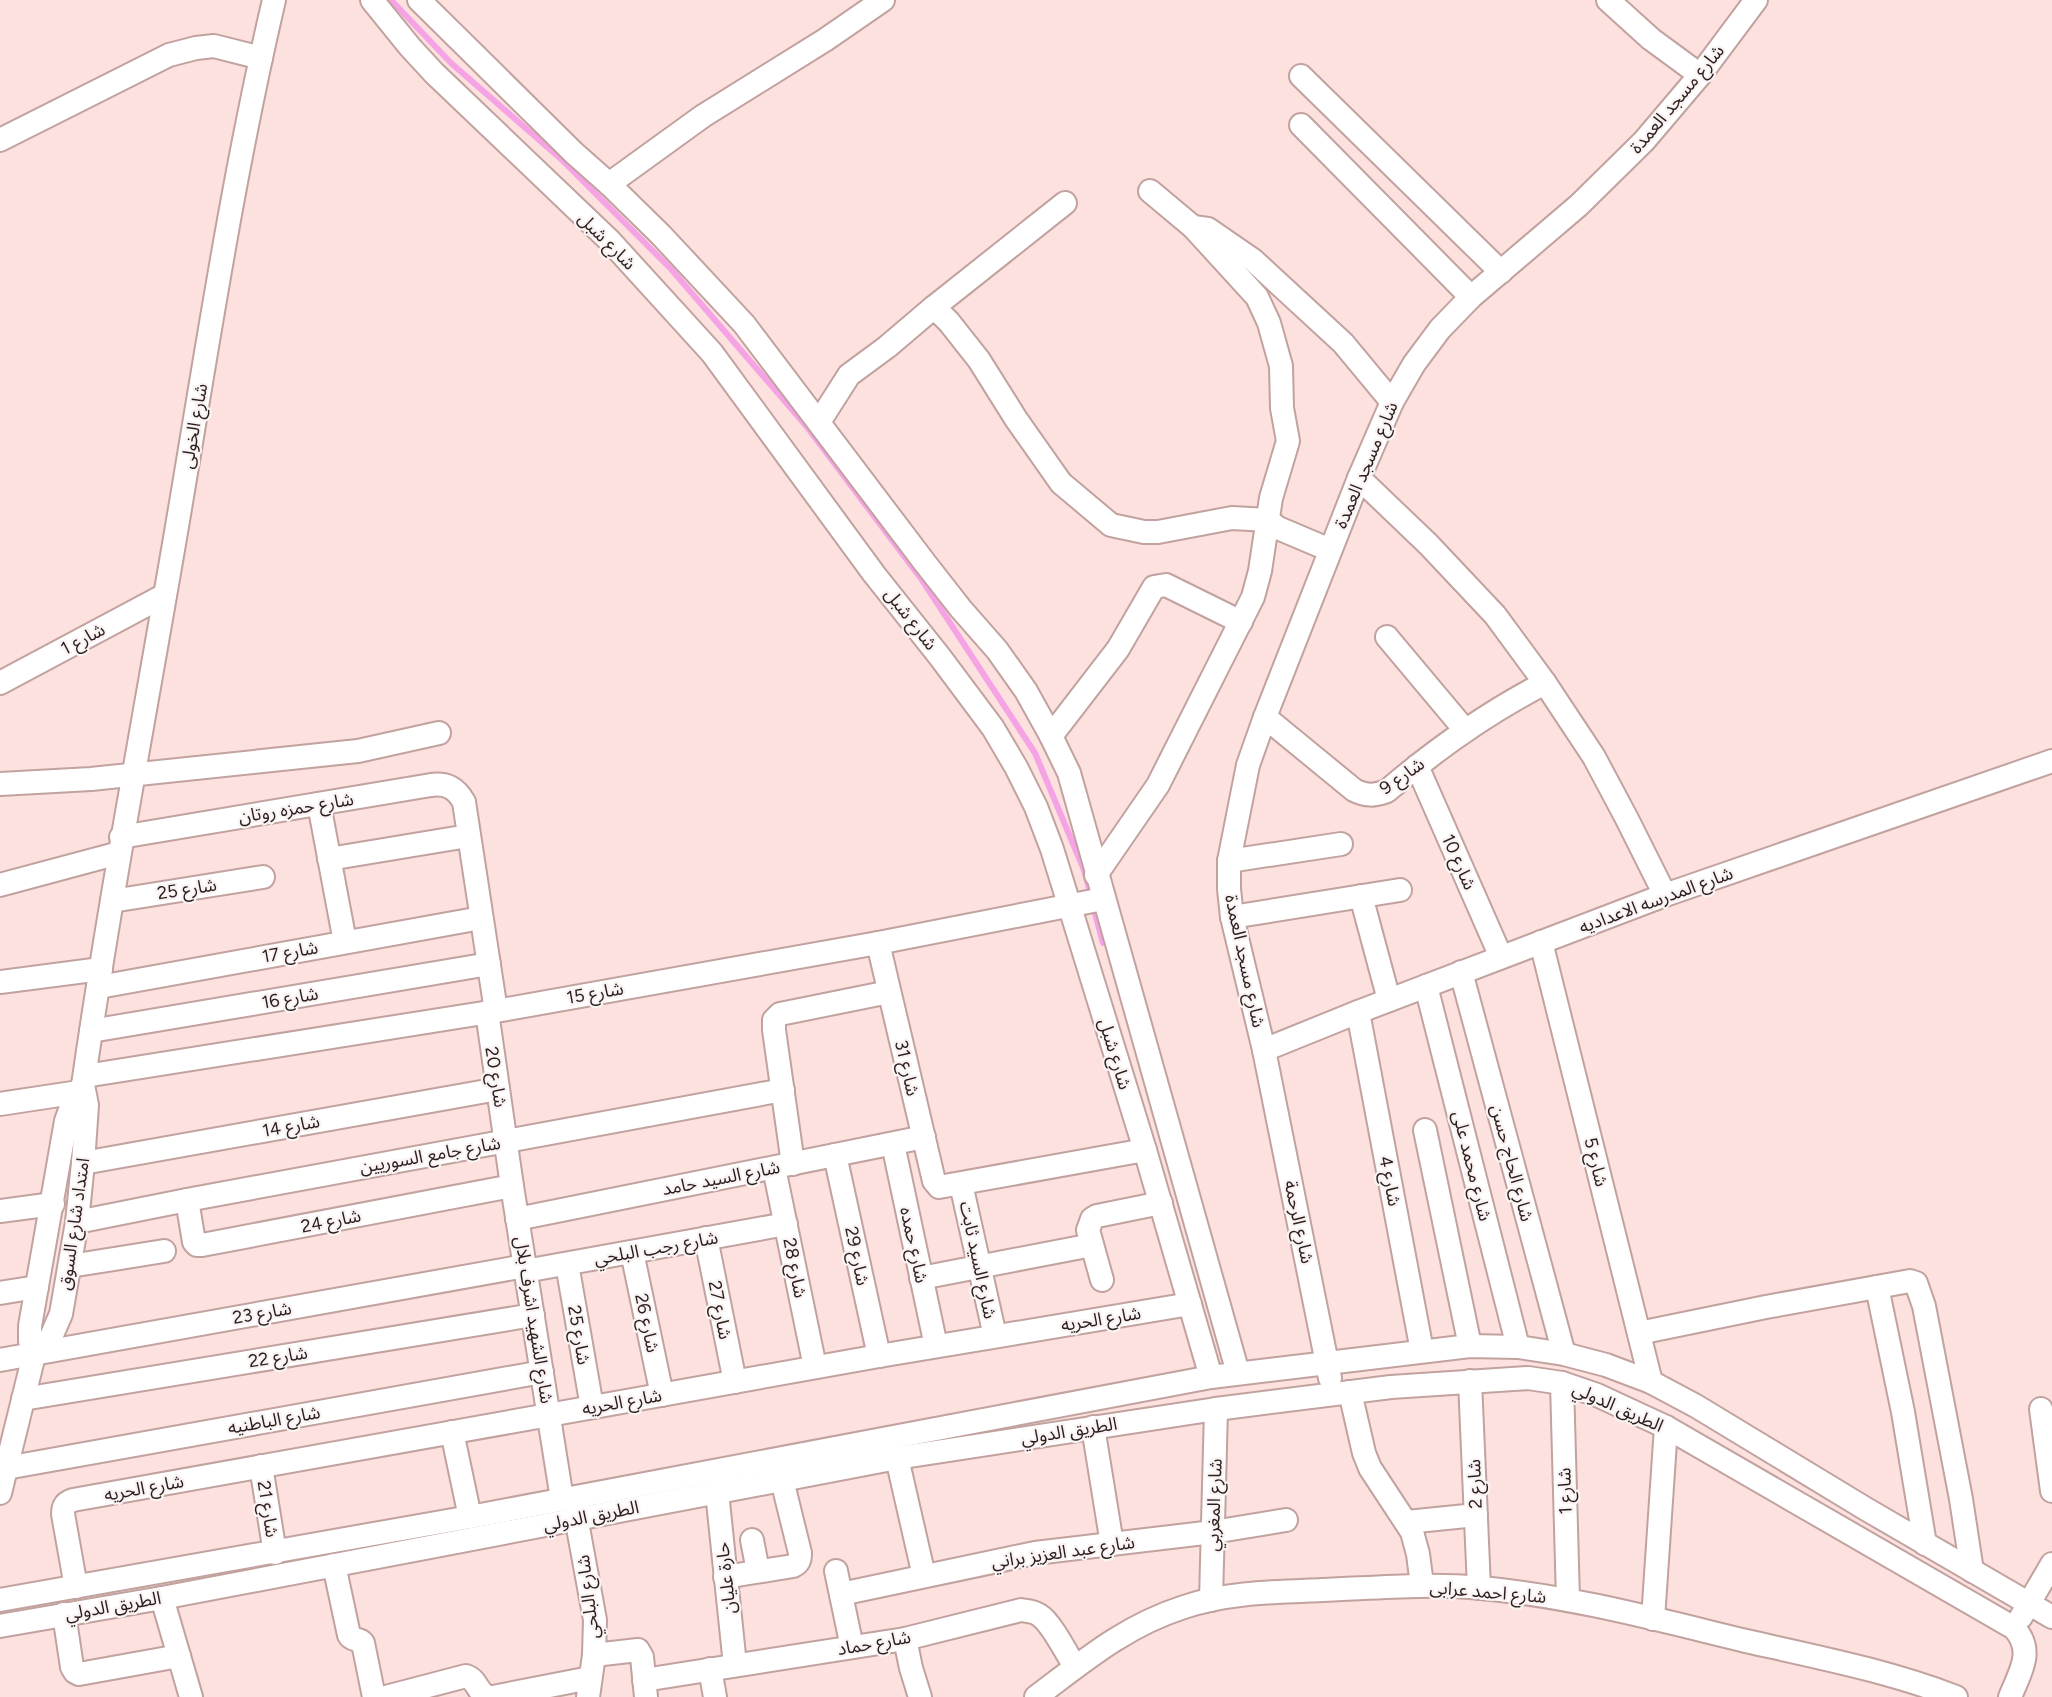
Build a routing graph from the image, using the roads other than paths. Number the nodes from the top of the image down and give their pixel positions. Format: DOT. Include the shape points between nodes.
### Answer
graph roads {
  1 [pos="274,0"];
  2 [pos="372,0"];
  3 [pos="419,0"];
  4 [pos="884,0"];
  5 [pos="1608,0"];
  6 [pos="1756,0"];
  7 [pos="261,58"];
  8 [pos="1700,75"];
  9 [pos="1301,76"];
  10 [pos="1301,125"];
  11 [pos="0,140"];
  12 [pos="609,184"];
  13 [pos="1150,191"];
  14 [pos="1065,203"];
  15 [pos="1193,227"];
  16 [pos="1501,272"];
  17 [pos="1471,297"];
  18 [pos="934,307"];
  19 [pos="1392,402"];
  20 [pos="819,422"];
  21 [pos="1359,478"];
  22 [pos="1268,520"];
  23 [pos="1330,550"];
  24 [pos="165,595"];
  25 [pos="1241,622"];
  26 [pos="1387,637"];
  27 [pos="0,683"];
  28 [pos="1545,683"];
  29 [pos="1265,717"];
  30 [pos="1465,730"];
  31 [pos="439,733"];
  32 [pos="1052,736"];
  33 [pos="2052,761"];
  34 [pos="1417,766"];
  35 [pos="133,775"];
  36 [pos="0,784"];
  37 [pos="464,802"];
  38 [pos="319,804"];
  39 [pos="468,836"];
  40 [pos="1341,844"];
  41 [pos="120,845"];
  42 [pos="329,859"];
  43 [pos="1229,861"];
  44 [pos="1096,875"];
  45 [pos="263,877"];
  46 [pos="0,885"];
  47 [pos="1400,890"];
  48 [pos="1665,895"];
  49 [pos="1361,896"];
  50 [pos="1103,899"];
  51 [pos="112,901"];
  52 [pos="1069,905"];
  53 [pos="1232,917"];
  54 [pos="481,918"];
  55 [pos="345,942"];
  56 [pos="1541,942"];
  57 [pos="878,943"];
  58 [pos="1501,957"];
  59 [pos="489,964"];
  60 [pos="1461,972"];
  61 [pos="100,978"];
  62 [pos="0,982"];
  63 [pos="1426,986"];
  64 [pos="889,992"];
  65 [pos="1389,1000"];
  66 [pos="1358,1011"];
  67 [pos="491,1012"];
  68 [pos="92,1031"];
  69 [pos="1264,1050"];
  70 [pos="82,1084"];
  71 [pos="498,1089"];
  72 [pos="783,1090"];
  73 [pos="0,1104"];
  74 [pos="1425,1130"];
  75 [pos="924,1137"];
  76 [pos="506,1141"];
  77 [pos="892,1144"];
  78 [pos="1145,1150"];
  79 [pos="835,1155"];
  80 [pos="83,1163"];
  81 [pos="784,1166"];
  82 [pos="512,1186"];
  83 [pos="952,1186"];
  84 [pos="187,1200"];
  85 [pos="1161,1203"];
  86 [pos="53,1204"];
  87 [pos="0,1211"];
  88 [pos="518,1219"];
  89 [pos="76,1222"];
  90 [pos="786,1224"];
  91 [pos="706,1238"];
  92 [pos="1092,1245"];
  93 [pos="164,1251"];
  94 [pos="632,1252"];
  95 [pos="567,1264"];
  96 [pos="70,1266"];
  97 [pos="980,1266"];
  98 [pos="525,1269"];
  99 [pos="921,1278"];
  100 [pos="1102,1280"];
  101 [pos="37,1287"];
  102 [pos="1877,1287"];
  103 [pos="0,1293"];
  104 [pos="1190,1304"];
  105 [pos="533,1315"];
  106 [pos="1639,1333"];
  107 [pos="995,1336"];
  108 [pos="936,1346"];
  109 [pos="1470,1347"];
  110 [pos="1518,1347"];
  111 [pos="1422,1352"];
  112 [pos="1564,1354"];
  113 [pos="34,1355"];
  114 [pos="879,1356"];
  115 [pos="0,1360"];
  116 [pos="1328,1363"];
  117 [pos="815,1367"];
  118 [pos="542,1372"];
  119 [pos="1238,1373"];
  120 [pos="1211,1377"];
  121 [pos="1470,1381"];
  122 [pos="735,1382"];
  123 [pos="1651,1382"];
  124 [pos="1562,1383"];
  125 [pos="1342,1393"];
  126 [pos="662,1395"];
  127 [pos="23,1398"];
  128 [pos="592,1407"];
  129 [pos="1216,1409"];
  130 [pos="2041,1409"];
  131 [pos="549,1415"];
  132 [pos="1093,1427"];
  133 [pos="1666,1427"];
  134 [pos="452,1432"];
  135 [pos="897,1458"];
  136 [pos="261,1466"];
  137 [pos="782,1480"];
  138 [pos="2,1485"];
  139 [pos="2052,1491"];
  140 [pos="717,1492"];
  141 [pos="567,1498"];
  142 [pos="1476,1515"];
  143 [pos="470,1517"];
  144 [pos="577,1519"];
  145 [pos="1286,1520"];
  146 [pos="1407,1522"];
  147 [pos="1213,1532"];
  148 [pos="752,1540"];
  149 [pos="1112,1544"];
  150 [pos="1925,1544"];
  151 [pos="274,1553"];
  152 [pos="2052,1564"];
  153 [pos="334,1565"];
  154 [pos="758,1571"];
  155 [pos="836,1571"];
  156 [pos="1972,1571"];
  157 [pos="924,1576"];
  158 [pos="725,1577"];
  159 [pos="1422,1585"];
  160 [pos="76,1587"];
  161 [pos="1479,1588"];
  162 [pos="841,1594"];
  163 [pos="162,1598"];
  164 [pos="0,1600"];
  165 [pos="1211,1600"];
  166 [pos="1568,1600"];
  167 [pos="2030,1605"];
  168 [pos="64,1614"];
  169 [pos="2052,1617"];
  170 [pos="1653,1618"];
  171 [pos="0,1626"];
  172 [pos="2014,1628"];
  173 [pos="905,1639"];
  174 [pos="852,1647"];
  175 [pos="594,1655"];
  176 [pos="179,1656"];
  177 [pos="735,1665"];
  178 [pos="1075,1667"];
  179 [pos="710,1669"];
  180 [pos="589,1688"];
  181 [pos="645,1688"];
  182 [pos="191,1697"];
  183 [pos="375,1697"];
  184 [pos="386,1697"];
  185 [pos="488,1697"];
  186 [pos="493,1697"];
  187 [pos="714,1697"];
  188 [pos="920,1697"];
  189 [pos="1036,1697"];
  190 [pos="1956,1697"];
  191 [pos="2010,1697"];
  1 -- 7 [label="street, شارع الخولى"];
  2 -- 52 [label="street, شارع شبل" via="426,64 610,242 711,353 993,728 1036,807"];
  3 -- 12 [label="street, شارع شبل"];
  4 -- 12 [label="street" via="704,116"];
  5 -- 8 [label="street" via="1651,39"];
  6 -- 8 [label="street, شارع مسجد العمدة"];
  7 -- 11 [label="street" via="214,46 169,56"];
  7 -- 24 [label="street, شارع الخولى"];
  8 -- 16 [label="street, شارع مسجد العمدة" via="1612,174"];
  9 -- 16 [label="street"];
  10 -- 17 [label="street"];
  12 -- 20 [label="street, شارع شبل" via="744,324"];
  13 -- 15 [label="street"];
  14 -- 18 [label="street"];
  15 -- 19 [label="street" via="1208,229 1253,260 1343,343"];
  15 -- 22 [label="street" via="1257,297 1281,366 1288,441"];
  16 -- 17 [label="street, شارع مسجد العمدة"];
  17 -- 19 [label="street, شارع مسجد العمدة" via="1440,329"];
  18 -- 20 [label="street" via="849,375"];
  18 -- 22 [label="street" via="979,360 1061,483 1111,525 1158,532 1233,518"];
  19 -- 21 [label="street, شارع مسجد العمدة"];
  20 -- 32 [label="street, شارع شبل" via="946,591 997,650"];
  21 -- 23 [label="street, شارع مسجد العمدة"];
  21 -- 28 [label="street" via="1495,615"];
  22 -- 23 [label="street"];
  22 -- 25 [label="street" via="1260,571"];
  23 -- 29 [label="street, شارع مسجد العمدة"];
  24 -- 27 [label="street, شارع 1"];
  24 -- 35 [label="street, شارع الخولى"];
  25 -- 32 [label="street" via="1166,585 1154,587 1118,650"];
  25 -- 44 [label="street" via="1158,785"];
  26 -- 30 [label="street"];
  28 -- 30 [label="street, شارع 9"];
  28 -- 48 [label="street" via="1594,757"];
  29 -- 34 [label="street, شارع 9" via="1364,795 1387,792"];
  29 -- 43 [label="street, شارع مسجد العمدة" via="1248,765"];
  30 -- 34 [label="street, شارع 9"];
  31 -- 35 [label="street" via="358,751"];
  32 -- 44 [label="street, شارع شبل" via="1069,773"];
  33 -- 48 [label="street, شارع المدرسه الاعداديه"];
  34 -- 58 [label="street, شارع 10"];
  35 -- 36 [label="street"];
  35 -- 41 [label="street, شارع الخولى"];
  37 -- 38 [label="street, شارع حمزه روتان" via="459,793 441,784"];
  37 -- 39 [label="street, شارع 20"];
  38 -- 41 [label="street, شارع حمزه روتان"];
  38 -- 42 [label="street"];
  39 -- 42 [label="street"];
  39 -- 54 [label="street, شارع 20"];
  40 -- 43 [label="street"];
  41 -- 46 [label="street, شارع حمزه روتان"];
  41 -- 51 [label="street, امتداد شارع السوق"];
  42 -- 55 [label="street"];
  43 -- 53 [label="street, شارع مسجد العمدة"];
  44 -- 50 [label="street, شارع شبل"];
  45 -- 51 [label="street, شارع 25"];
  47 -- 49 [label="street"];
  48 -- 56 [label="street, شارع المدرسه الاعداديه"];
  49 -- 53 [label="street"];
  49 -- 65 [label="street"];
  50 -- 52 [label="street, شارع 15"];
  50 -- 119 [label="street, شارع شبل"];
  51 -- 61 [label="street, امتداد شارع السوق"];
  52 -- 57 [label="street, شارع 15"];
  52 -- 78 [label="street, شارع شبل"];
  53 -- 69 [label="street, شارع مسجد العمدة"];
  54 -- 55 [label="street, شارع 17"];
  54 -- 59 [label="street, شارع 20"];
  55 -- 61 [label="street, شارع 17"];
  56 -- 58 [label="street, شارع المدرسه الاعداديه"];
  56 -- 106 [label="street, شارع 5"];
  57 -- 64 [label="street, شارع 31"];
  57 -- 67 [label="street, شارع 15"];
  58 -- 60 [label="street, شارع المدرسه الاعداديه"];
  59 -- 67 [label="street, شارع 20"];
  59 -- 68 [label="street, شارع 16"];
  60 -- 63 [label="street, شارع المدرسه الاعداديه"];
  60 -- 112 [label="street, شارع الحاج حسن"];
  61 -- 62 [label="street, شارع 17"];
  61 -- 68 [label="street, امتداد شارع السوق"];
  63 -- 65 [label="street, شارع المدرسه الاعداديه"];
  63 -- 110 [label="street, شارع محمد على"];
  64 -- 72 [label="street, شارع 28" via="780,1014 774,1020 774,1030"];
  64 -- 75 [label="street, شارع 31"];
  65 -- 66 [label="street, شارع المدرسه الاعداديه"];
  66 -- 69 [label="street, شارع المدرسه الاعداديه"];
  66 -- 111 [label="street, شارع 4"];
  67 -- 70 [label="street, شارع 15"];
  67 -- 71 [label="street, شارع 20"];
  68 -- 70 [label="street, امتداد شارع السوق"];
  69 -- 116 [label="street, شارع الرحمة"];
  70 -- 73 [label="street, شارع 15"];
  70 -- 80 [label="street, امتداد شارع السوق" via="87,1105"];
  70 -- 86 [label="street, امتداد شارع السوق" via="66,1121"];
  71 -- 76 [label="street, شارع 20"];
  71 -- 80 [label="street, شارع 14"];
  72 -- 76 [label="street, شارع جامع السوريين"];
  72 -- 81 [label="street, شارع 28"];
  74 -- 109 [label="street"];
  75 -- 77 [label="street, شارع السيد حامد"];
  75 -- 83 [label="street, شارع 31" via="934,1181 939,1187"];
  76 -- 82 [label="street, شارع الشهيد اشرف بلال"];
  76 -- 84 [label="street, شارع جامع السوريين"];
  77 -- 79 [label="street, شارع السيد حامد"];
  77 -- 99 [label="street, شارع حمده"];
  78 -- 83 [label="street"];
  78 -- 85 [label="street, شارع شبل"];
  79 -- 81 [label="street, شارع السيد حامد"];
  79 -- 114 [label="street, شارع 29"];
  80 -- 89 [label="street, امتداد شارع السوق"];
  81 -- 88 [label="street, شارع السيد حامد"];
  81 -- 90 [label="street, شارع 28"];
  82 -- 84 [label="street, شارع 24" via="202,1245 194,1242"];
  82 -- 88 [label="street, شارع الشهيد اشرف بلال"];
  83 -- 97 [label="street, شارع السيد ثابت"];
  84 -- 89 [label="street, شارع جامع السوريين"];
  85 -- 92 [label="street" via="1097,1216 1089,1224"];
  85 -- 104 [label="street, شارع شبل"];
  86 -- 87 [label="street"];
  86 -- 101 [label="street, امتداد شارع السوق"];
  88 -- 98 [label="street, شارع الشهيد اشرف بلال"];
  89 -- 96 [label="street, امتداد شارع السوق"];
  90 -- 91 [label="street, شارع رجب البلحي"];
  90 -- 117 [label="street, شارع 28"];
  91 -- 94 [label="street, شارع رجب البلحي"];
  91 -- 122 [label="street, شارع 27"];
  92 -- 97 [label="street"];
  92 -- 100 [label="street"];
  93 -- 96 [label="street"];
  94 -- 95 [label="street, شارع رجب البلحي"];
  94 -- 126 [label="street, شارع 26"];
  95 -- 98 [label="street, شارع رجب البلحي"];
  95 -- 128 [label="street, شارع 25"];
  96 -- 113 [label="street, امتداد شارع السوق" via="57,1326"];
  97 -- 99 [label="street"];
  97 -- 107 [label="street, شارع السيد ثابت"];
  98 -- 105 [label="street, شارع الشهيد اشرف بلال"];
  98 -- 113 [label="street, شارع 23"];
  99 -- 108 [label="street, شارع حمده"];
  101 -- 103 [label="street"];
  101 -- 113 [label="street, امتداد شارع السوق" via="30,1326"];
  102 -- 106 [label="street"];
  102 -- 150 [label="street"];
  102 -- 156 [label="street" via="1910,1281 1919,1289"];
  104 -- 107 [label="street, شارع الحريه"];
  104 -- 120 [label="street, شارع شبل"];
  105 -- 118 [label="street, شارع الشهيد اشرف بلال"];
  105 -- 127 [label="street, شارع 22"];
  106 -- 123 [label="street, شارع 5"];
  107 -- 108 [label="street, شارع الحريه"];
  108 -- 114 [label="street, شارع الحريه"];
  109 -- 110 [label="street, الطريق الدولي"];
  109 -- 111 [label="street, الطريق الدولي"];
  110 -- 112 [label="street, الطريق الدولي"];
  111 -- 116 [label="street, الطريق الدولي"];
  112 -- 123 [label="street, الطريق الدولي"];
  113 -- 115 [label="street, شارع 23"];
  113 -- 127 [label="street, امتداد شارع السوق"];
  114 -- 117 [label="street, شارع الحريه"];
  116 -- 119 [label="street, الطريق الدولي"];
  116 -- 125 [label="street, شارع الرحمة"];
  117 -- 122 [label="street, شارع الحريه"];
  118 -- 131 [label="street, شارع الشهيد اشرف بلال"];
  118 -- 138 [label="street, شارع الباطنيه"];
  119 -- 120 [label="street, الطريق الدولي"];
  120 -- 141 [label="street, الطريق الدولي"];
  121 -- 124 [label="street, الطريق الدولي" via="1528,1378"];
  121 -- 125 [label="street, الطريق الدولي"];
  121 -- 142 [label="street, شارع 2"];
  122 -- 126 [label="street, شارع الحريه"];
  123 -- 150 [label="street, الطريق الدولي"];
  124 -- 133 [label="street, الطريق الدولي"];
  124 -- 166 [label="street, شارع 1"];
  125 -- 129 [label="street, الطريق الدولي"];
  125 -- 146 [label="street, شارع الرحمة" via="1370,1468"];
  126 -- 128 [label="street, شارع الحريه"];
  127 -- 138 [label="street, امتداد شارع السوق"];
  128 -- 131 [label="street, شارع الحريه"];
  129 -- 132 [label="street, الطريق الدولي"];
  129 -- 147 [label="street, شارع المغربي"];
  130 -- 139 [label="street"];
  131 -- 134 [label="street, شارع الحريه"];
  131 -- 141 [label="street, شارع الشهيد اشرف بلال"];
  132 -- 135 [label="street, الطريق الدولي"];
  132 -- 149 [label="street"];
  133 -- 170 [label="street"];
  133 -- 172 [label="street, الطريق الدولي"];
  134 -- 136 [label="street, شارع الحريه"];
  134 -- 143 [label="street"];
  135 -- 137 [label="street, الطريق الدولي"];
  135 -- 157 [label="street"];
  136 -- 151 [label="street, شارع 21"];
  136 -- 160 [label="street, شارع الحريه" via="67,1502 63,1514"];
  137 -- 140 [label="street, الطريق الدولي"];
  137 -- 154 [label="street" via="800,1558 793,1566"];
  140 -- 144 [label="street, الطريق الدولي"];
  140 -- 158 [label="street, حارة عليان"];
  141 -- 143 [label="street, الطريق الدولي"];
  141 -- 144 [label="street, شارع البلحي"];
  142 -- 146 [label="street"];
  142 -- 161 [label="street, شارع 2"];
  143 -- 151 [label="street, الطريق الدولي"];
  144 -- 153 [label="street, الطريق الدولي"];
  144 -- 175 [label="street, شارع البلحي" via="593,1603"];
  145 -- 147 [label="street, شارع عبد العزيز براني"];
  146 -- 159 [label="street, شارع الرحمة" via="1418,1554"];
  147 -- 149 [label="street, شارع عبد العزيز براني"];
  147 -- 165 [label="street, شارع المغربي"];
  148 -- 154 [label="street"];
  149 -- 157 [label="street, شارع عبد العزيز براني" via="1009,1557"];
  150 -- 156 [label="street, الطريق الدولي"];
  151 -- 160 [label="street, الطريق الدولي"];
  152 -- 167 [label="street"];
  153 -- 163 [label="street, الطريق الدولي"];
  153 -- 183 [label="street" via="349,1635 363,1643"];
  154 -- 158 [label="street"];
  155 -- 162 [label="street"];
  156 -- 167 [label="street, الطريق الدولي"];
  157 -- 162 [label="street, شارع عبد العزيز براني"];
  158 -- 177 [label="street, حارة عليان"];
  159 -- 161 [label="street, شارع احمد عرابى"];
  159 -- 165 [label="street, شارع احمد عرابى" via="1261,1593"];
  160 -- 164 [label="street, الطريق الدولي"];
  161 -- 166 [label="street, شارع احمد عرابى"];
  162 -- 174 [label="street"];
  163 -- 168 [label="street, الطريق الدولي"];
  163 -- 176 [label="street"];
  165 -- 178 [label="street, شارع احمد عرابى" via="1140,1624"];
  166 -- 170 [label="street, شارع احمد عرابى"];
  167 -- 169 [label="street, الطريق الدولي"];
  167 -- 172 [label="street"];
  168 -- 171 [label="street, الطريق الدولي"];
  168 -- 176 [label="street" via="72,1667 79,1674"];
  170 -- 190 [label="street, شارع احمد عرابى" via="1850,1665"];
  172 -- 191 [label="street" via="2025,1646 2025,1657"];
  173 -- 174 [label="street, شارع حماد"];
  173 -- 178 [label="street, شارع حماد" via="1030,1611 1046,1621"];
  173 -- 188 [label="street"];
  174 -- 177 [label="street, شارع حماد"];
  175 -- 180 [label="street, شارع البلحي"];
  175 -- 181 [label="street" via="638,1650"];
  176 -- 182 [label="street"];
  177 -- 179 [label="street, شارع حماد"];
  178 -- 189 [label="street, شارع احمد عرابى"];
  179 -- 181 [label="street, شارع حماد"];
  179 -- 187 [label="street"];
  180 -- 186 [label="street"];
  184 -- 185 [label="street" via="466,1676"];
}
